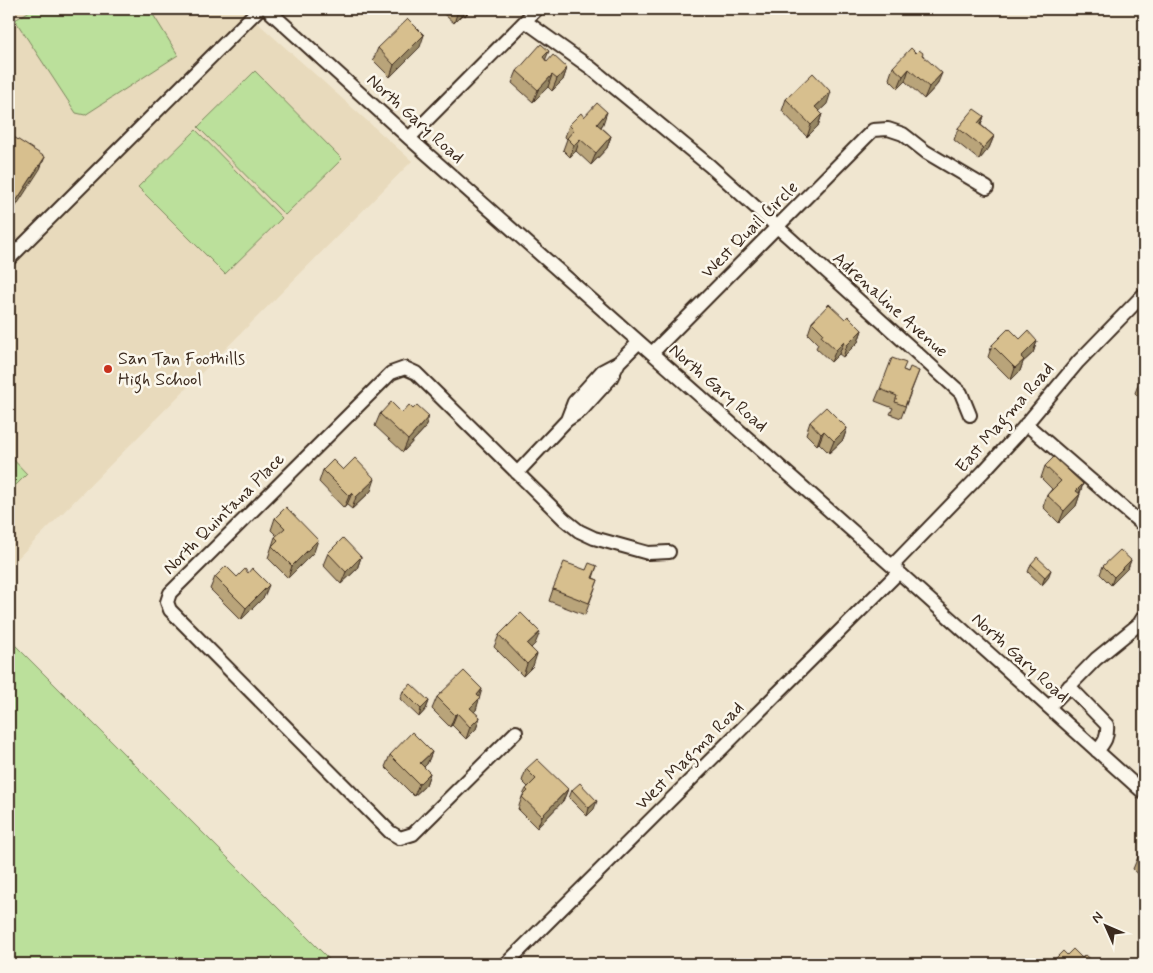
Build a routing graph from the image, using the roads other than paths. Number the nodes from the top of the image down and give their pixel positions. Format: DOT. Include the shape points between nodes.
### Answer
graph roads {
  1 [pos="259,9"];
  2 [pos="268,9"];
  3 [pos="537,9"];
  4 [pos="525,21"];
  5 [pos="409,138"];
  6 [pos="987,188"];
  7 [pos="777,227"];
  8 [pos="9,259"];
  9 [pos="1144,294"];
  10 [pos="639,342"];
  11 [pos="652,354"];
  12 [pos="970,415"];
  13 [pos="1026,424"];
  14 [pos="517,473"];
  15 [pos="1144,526"];
  16 [pos="669,552"];
  17 [pos="896,569"];
  18 [pos="1144,616"];
  19 [pos="1069,686"];
  20 [pos="1049,708"];
  21 [pos="516,732"];
  22 [pos="1097,751"];
  23 [pos="1144,794"];
  24 [pos="506,964"];
  1 -- 8 [label="street"];
  2 -- 5 [label="street, North Gary Road"];
  3 -- 4 [label="street"];
  4 -- 5 [label="street"];
  4 -- 7 [label="street, Adrenaline Avenue" via="604,79 710,166"];
  5 -- 10 [label="street, North Gary Road"];
  6 -- 7 [label="street, West Quail Circle" via="926,152 904,134 888,129 873,130"];
  7 -- 11 [label="street, West Quail Circle"];
  7 -- 12 [label="street, Adrenaline Avenue" via="962,393"];
  9 -- 13 [label="street, East Magma Road" via="1078,362"];
  10 -- 11 [label="street, North Gary Road"];
  10 -- 14 [label="street" via="582,410 567,420"];
  11 -- 17 [label="street, North Gary Road"];
  13 -- 15 [label="street"];
  13 -- 17 [label="street, East Magma Road"];
  14 -- 16 [label="street, North Quintana Place" via="579,531 648,554"];
  14 -- 21 [label="street, North Quintana Place" via="416,373 405,368 391,373 170,592 167,602 176,617 390,832 400,838 413,834"];
  17 -- 20 [label="street, North Gary Road"];
  17 -- 24 [label="street, West Magma Road"];
  18 -- 19 [label="street"];
  19 -- 20 [label="street"];
  19 -- 22 [label="street" via="1107,726 1105,742"];
  20 -- 22 [label="street, North Gary Road"];
  22 -- 23 [label="street, North Gary Road"];
}
